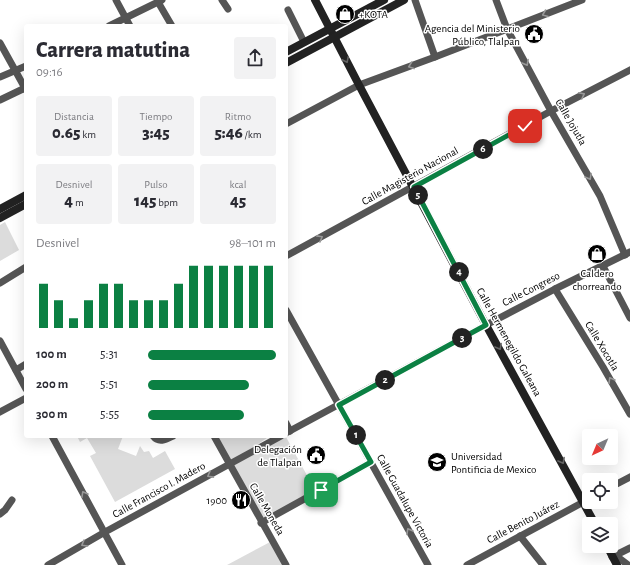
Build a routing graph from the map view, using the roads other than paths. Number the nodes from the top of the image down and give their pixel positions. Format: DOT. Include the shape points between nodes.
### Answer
graph roads {
  1 [pos="116,0"];
  2 [pos="222,0"];
  3 [pos="315,0"];
  4 [pos="384,0"];
  5 [pos="404,0"];
  6 [pos="415,0"];
  7 [pos="496,0"];
  8 [pos="582,0"];
  9 [pos="160,1"];
  10 [pos="228,9"];
  11 [pos="288,10"];
  12 [pos="126,18"];
  13 [pos="113,24"];
  14 [pos="129,24"];
  15 [pos="171,24"];
  16 [pos="330,28"];
  17 [pos="507,29"];
  18 [pos="335,37"];
  19 [pos="304,42"];
  20 [pos="0,43"];
  21 [pos="288,51"];
  22 [pos="435,58"];
  23 [pos="288,62"];
  24 [pos="24,67"];
  25 [pos="630,70"];
  26 [pos="15,71"];
  27 [pos="0,77"];
  28 [pos="359,85"];
  29 [pos="24,87"];
  30 [pos="24,89"];
  31 [pos="0,100"];
  32 [pos="551,111"];
  33 [pos="288,123"];
  34 [pos="414,187"];
  35 [pos="24,196"];
  36 [pos="24,205"];
  37 [pos="0,209"];
  38 [pos="0,218"];
  39 [pos="627,254"];
  40 [pos="288,255"];
  41 [pos="603,266"];
  42 [pos="24,268"];
  43 [pos="0,283"];
  44 [pos="555,289"];
  45 [pos="288,314"];
  46 [pos="630,318"];
  47 [pos="486,325"];
  48 [pos="0,341"];
  49 [pos="24,365"];
  50 [pos="16,370"];
  51 [pos="24,385"];
  52 [pos="24,399"];
  53 [pos="339,405"];
  54 [pos="0,412"];
  55 [pos="630,414"];
  56 [pos="288,432"];
  57 [pos="53,438"];
  58 [pos="154,438"];
  59 [pos="169,438"];
  60 [pos="215,438"];
  61 [pos="277,438"];
  62 [pos="371,462"];
  63 [pos="229,464"];
  64 [pos="630,477"];
  65 [pos="618,483"];
  66 [pos="582,491"];
  67 [pos="12,500"];
  68 [pos="582,503"];
  69 [pos="0,514"];
  70 [pos="261,522"];
  71 [pos="105,532"];
  72 [pos="520,536"];
  73 [pos="630,548"];
  74 [pos="612,553"];
  75 [pos="614,556"];
  76 [pos="48,565"];
  77 [pos="122,565"];
  78 [pos="286,565"];
  79 [pos="428,565"];
  80 [pos="467,565"];
  81 [pos="543,565"];
  82 [pos="617,565"];
  83 [pos="628,565"];
  1 -- 12 [label="street"];
  2 -- 10 [label="street"];
  3 -- 16 [label="street, Calle Hermenegildo Galeana"];
  4 -- 16 [label="street"];
  5 -- 18 [label="street"];
  6 -- 22 [label="street"];
  7 -- 17 [label="street, Calle Jojutla"];
  8 -- 17 [label="street, one-way"];
  9 -- 12 [label="street"];
  9 -- 15 [label="street"];
  11 -- 19 [label="street"];
  12 -- 13 [label="street"];
  12 -- 14 [label="street"];
  16 -- 18 [label="street, Calle Hermenegildo Galeana"];
  16 -- 19 [label="street"];
  17 -- 22 [label="street"];
  17 -- 32 [label="street, Calle Jojutla, one-way"];
  18 -- 23 [label="street"];
  18 -- 28 [label="street, Calle Hermenegildo Galeana, one-way"];
  19 -- 21 [label="street"];
  20 -- 26 [label="street"];
  22 -- 28 [label="street, one-way"];
  24 -- 26 [label="street"];
  32 -- 25 [label="street, Calle Magisterio Nacional, one-way"];
  26 -- 27 [label="street"];
  26 -- 29 [label="street"];
  28 -- 33 [label="street"];
  28 -- 34 [label="street, Calle Hermenegildo Galeana"];
  30 -- 31 [label="street"];
  32 -- 34 [label="street, Calle Magisterio Nacional"];
  32 -- 39 [label="street, Calle Jojutla, one-way" via="600,196"];
  40 -- 34 [label="street, Calle Magisterio Nacional, one-way"];
  34 -- 47 [label="street, Calle Hermenegildo Galeana"];
  35 -- 37 [label="street"];
  36 -- 38 [label="street"];
  39 -- 41 [label="street, Calle Congreso"];
  41 -- 44 [label="street, Calle Congreso"];
  41 -- 46 [label="street"];
  42 -- 43 [label="street"];
  44 -- 47 [label="street, Calle Congreso"];
  55 -- 44 [label="street, Calle Xocotla, one-way"];
  45 -- 53 [label="street, Calle Guadalupe Victoria"];
  47 -- 53 [label="street, Calle Congreso"];
  47 -- 66 [label="street, Calle Hermenegildo Galeana, one-way"];
  48 -- 50 [label="street"];
  49 -- 50 [label="street"];
  50 -- 51 [label="street"];
  52 -- 54 [label="street"];
  53 -- 56 [label="street"];
  53 -- 62 [label="street, Calle Guadalupe Victoria"];
  71 -- 57 [label="street, one-way"];
  58 -- 59 [label="street" via="160,441"];
  60 -- 63 [label="street, Calle Moneda"];
  61 -- 63 [label="street, Calle Francisco I. Madero"];
  62 -- 70 [label="street"];
  79 -- 62 [label="street, Calle Guadalupe Victoria, one-way"];
  63 -- 70 [label="street, Calle Moneda"];
  63 -- 71 [label="street, Calle Francisco I. Madero, one-way"];
  64 -- 65 [label="street"];
  67 -- 69 [label="street"];
  68 -- 72 [label="street, Calle Benito Juárez"];
  70 -- 78 [label="street, Calle Moneda"];
  71 -- 76 [label="street, Calle Francisco I. Madero, one-way"];
  71 -- 77 [label="street"];
  72 -- 80 [label="street, Calle Benito Juárez"];
  72 -- 81 [label="street"];
  73 -- 75 [label="street"];
  74 -- 75 [label="street"];
  75 -- 82 [label="street"];
  75 -- 83 [label="street"];
}
